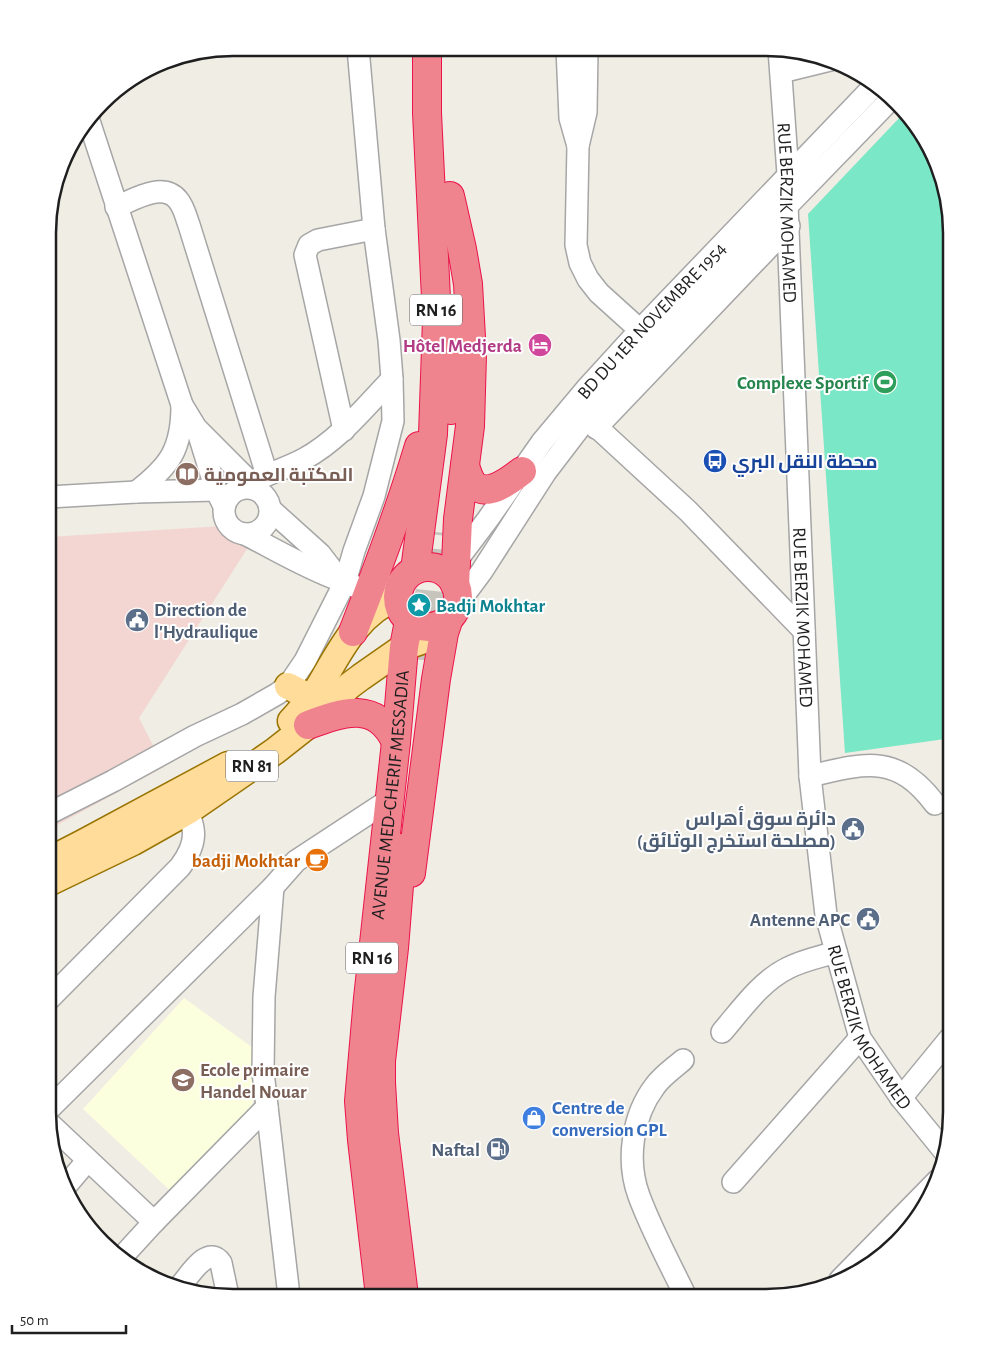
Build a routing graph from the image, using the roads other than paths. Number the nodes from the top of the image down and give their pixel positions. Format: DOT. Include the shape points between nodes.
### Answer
graph roads {
  1 [pos="567,56"];
  2 [pos="587,56"];
  3 [pos="359,57"];
  4 [pos="428,57"];
  5 [pos="445,57"];
  6 [pos="780,57"];
  7 [pos="815,64"];
  8 [pos="781,72"];
  9 [pos="870,90"];
  10 [pos="886,104"];
  11 [pos="91,129"];
  12 [pos="578,146"];
  13 [pos="788,174"];
  14 [pos="450,196"];
  15 [pos="787,205"];
  16 [pos="116,207"];
  17 [pos="789,226"];
  18 [pos="374,229"];
  19 [pos="640,330"];
  20 [pos="435,363"];
  21 [pos="392,379"];
  22 [pos="182,405"];
  23 [pos="591,423"];
  24 [pos="196,428"];
  25 [pos="344,430"];
  26 [pos="465,466"];
  27 [pos="522,471"];
  28 [pos="258,482"];
  29 [pos="136,492"];
  30 [pos="56,497"];
  31 [pos="220,497"];
  32 [pos="270,508"];
  33 [pos="436,532"];
  34 [pos="244,534"];
  35 [pos="351,584"];
  36 [pos="451,596"];
  37 [pos="408,613"];
  38 [pos="804,631"];
  39 [pos="352,632"];
  40 [pos="288,686"];
  41 [pos="311,698"];
  42 [pos="308,725"];
  43 [pos="396,742"];
  44 [pos="810,776"];
  45 [pos="389,800"];
  46 [pos="183,801"];
  47 [pos="935,804"];
  48 [pos="56,810"];
  49 [pos="56,857"];
  50 [pos="56,879"];
  51 [pos="273,887"];
  52 [pos="394,948"];
  53 [pos="836,952"];
  54 [pos="56,992"];
  55 [pos="722,1032"];
  56 [pos="860,1038"];
  57 [pos="942,1048"];
  58 [pos="683,1060"];
  59 [pos="901,1098"];
  60 [pos="56,1102"];
  61 [pos="267,1108"];
  62 [pos="58,1132"];
  63 [pos="939,1145"];
  64 [pos="88,1161"];
  65 [pos="71,1181"];
  66 [pos="732,1182"];
  67 [pos="920,1199"];
  68 [pos="154,1222"];
  69 [pos="126,1252"];
  70 [pos="856,1264"];
  71 [pos="184,1282"];
  72 [pos="226,1288"];
  73 [pos="288,1289"];
  74 [pos="379,1289"];
  75 [pos="403,1289"];
  76 [pos="682,1289"];
  1 -- 12 [label="street" via="570,118"];
  2 -- 12 [label="street" via="586,112"];
  3 -- 18 [label="street"];
  4 -- 20 [label="highway, AVENUE MED-CHERIF MESSADIA / RN 16" via="437,319"];
  5 -- 14 [label="highway, RN 16"];
  6 -- 8 [label="street, RUE BERZIK MOHAMED"];
  7 -- 8 [label="street"];
  8 -- 13 [label="street, RUE BERZIK MOHAMED"];
  9 -- 13 [label="street, BD DU 1ER NOVEMBRE 1954"];
  10 -- 15 [label="street"];
  11 -- 16 [label="street"];
  12 -- 19 [label="street" via="576,246 580,263 599,293"];
  13 -- 15 [label="street, RUE BERZIK MOHAMED"];
  13 -- 19 [label="street, BD DU 1ER NOVEMBRE 1954"];
  14 -- 26 [label="highway" via="468,284 472,355"];
  14 -- 33 [label="highway, RN 16" via="454,370 448,458"];
  15 -- 17 [label="street, RUE BERZIK MOHAMED"];
  15 -- 23 [label="street" via="654,342"];
  16 -- 22 [label="street"];
  16 -- 28 [label="street" via="159,192 168,192 180,201"];
  17 -- 23 [label="street"];
  17 -- 38 [label="street, RUE BERZIK MOHAMED"];
  18 -- 21 [label="street"];
  18 -- 25 [label="street" via="318,240 309,245 305,255"];
  19 -- 27 [label="street, BD DU 1ER NOVEMBRE 1954" via="542,442"];
  20 -- 35 [label="highway" via="419,446"];
  20 -- 37 [label="highway, AVENUE MED-CHERIF MESSADIA / RN 16" via="433,434"];
  21 -- 25 [label="street"];
  21 -- 35 [label="street" via="393,420 374,496 354,551"];
  22 -- 24 [label="street"];
  22 -- 29 [label="street" via="178,444 155,477"];
  23 -- 36 [label="street" via="545,473 482,571"];
  23 -- 38 [label="street" via="688,511"];
  24 -- 28 [label="street"];
  24 -- 31 [label="street"];
  25 -- 28 [label="street" via="304,459"];
  26 -- 27 [label="highway" via="473,484 485,489 506,482"];
  26 -- 36 [label="highway"];
  27 -- 36 [label="street, BD DU 1ER NOVEMBRE 1954"];
  28 -- 31 [label="street"];
  28 -- 32 [label="street"];
  29 -- 30 [label="street"];
  29 -- 31 [label="street"];
  31 -- 34 [label="street" via="225,521 236,532"];
  32 -- 34 [label="street" via="270,517 260,530"];
  32 -- 35 [label="street"];
  34 -- 35 [label="street" via="322,575"];
  35 -- 37 [label="street" via="386,589"];
  35 -- 39 [label="highway"];
  35 -- 40 [label="street"];
  36 -- 37 [label="highway" via="437,626 422,627"];
  36 -- 37 [label="highway" via="436,568 425,567"];
  36 -- 52 [label="highway" via="435,688 410,882"];
  37 -- 39 [label="main road, RN 81" via="383,603"];
  37 -- 42 [label="main road, RN 81" via="349,686"];
  37 -- 43 [label="highway, AVENUE MED-CHERIF MESSADIA / RN 16"];
  37 -- 52 [label="highway, RN 16" via="406,792"];
  38 -- 44 [label="street, RUE BERZIK MOHAMED"];
  39 -- 41 [label="main road, RN 81"];
  40 -- 41 [label="main road"];
  40 -- 48 [label="street" via="263,703"];
  41 -- 46 [label="main road, RN 81" via="285,728"];
  42 -- 43 [label="highway" via="334,715 359,712 382,721"];
  42 -- 46 [label="main road, RN 81" via="275,751"];
  43 -- 45 [label="highway, AVENUE MED-CHERIF MESSADIA / RN 16"];
  44 -- 47 [label="street" via="879,765 909,777"];
  44 -- 53 [label="street, RUE BERZIK MOHAMED" via="826,915"];
  45 -- 51 [label="street" via="296,861"];
  45 -- 74 [label="highway, AVENUE MED-CHERIF MESSADIA / RN 16" via="360,1101"];
  46 -- 49 [label="main road, RN 81"];
  46 -- 50 [label="main road, RN 81" via="133,842"];
  46 -- 54 [label="street" via="194,833 193,844 184,862"];
  51 -- 60 [label="street"];
  51 -- 61 [label="street" via="264,997 263,1072"];
  52 -- 75 [label="highway, RN 16" via="381,1083"];
  53 -- 55 [label="street" via="786,969 765,984"];
  53 -- 56 [label="street, RUE BERZIK MOHAMED"];
  56 -- 59 [label="street, RUE BERZIK MOHAMED"];
  56 -- 66 [label="street"];
  57 -- 59 [label="street"];
  58 -- 76 [label="street" via="655,1085 640,1110 632,1159 639,1195"];
  59 -- 63 [label="street, RUE BERZIK MOHAMED"];
  61 -- 68 [label="street"];
  61 -- 73 [label="street"];
  62 -- 64 [label="street"];
  64 -- 65 [label="street"];
  64 -- 68 [label="street"];
  67 -- 70 [label="street"];
  68 -- 69 [label="street"];
  71 -- 72 [label="street" via="201,1262 212,1256 221,1263"];
}
